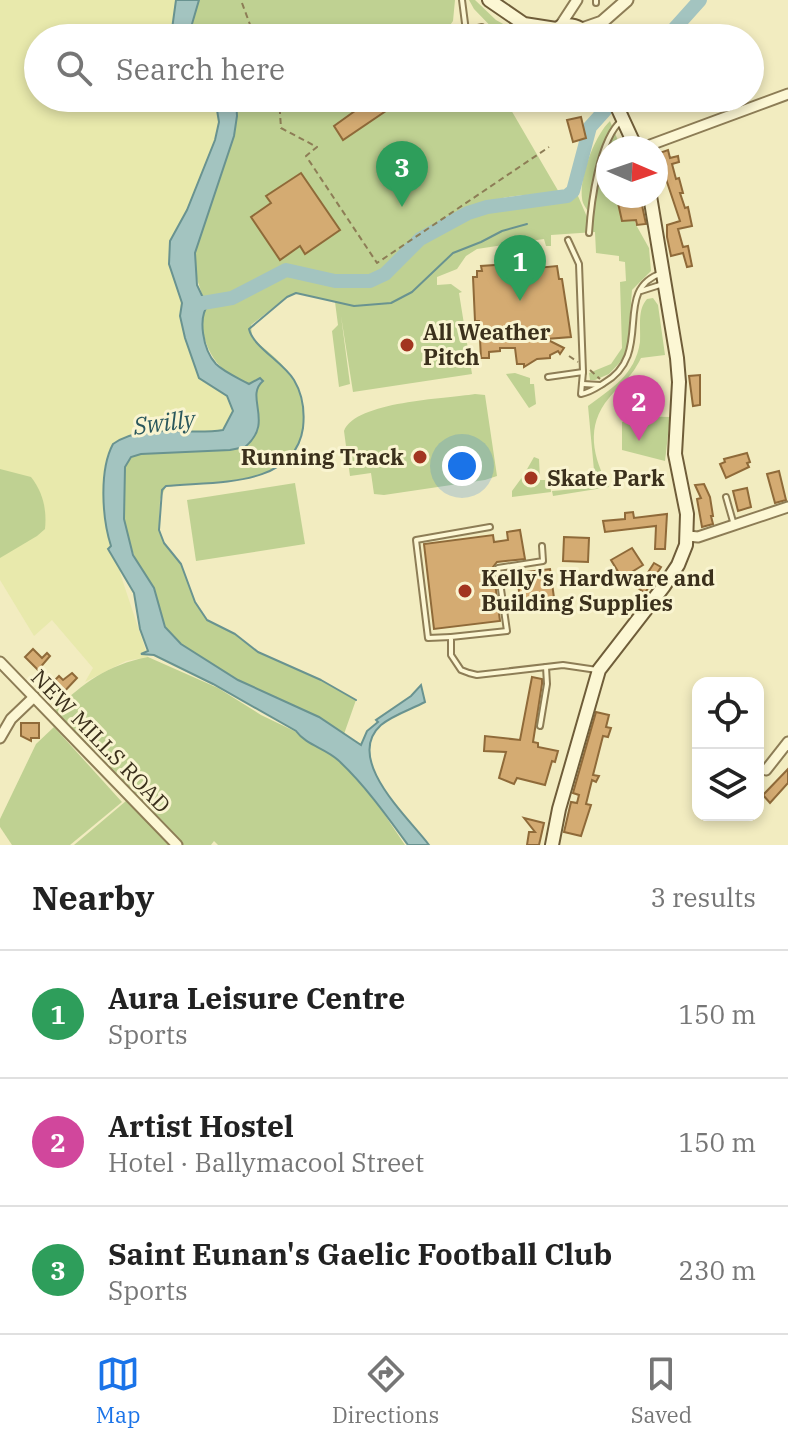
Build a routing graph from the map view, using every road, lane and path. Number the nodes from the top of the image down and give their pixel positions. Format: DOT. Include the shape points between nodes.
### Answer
graph roads {
  1 [pos="462,0"];
  2 [pos="489,0"];
  3 [pos="578,0"];
  4 [pos="627,0"];
  5 [pos="242,3"];
  6 [pos="250,24"];
  7 [pos="465,24"];
  8 [pos="524,24"];
  9 [pos="560,24"];
  10 [pos="581,24"];
  11 [pos="598,24"];
  12 [pos="788,94"];
  13 [pos="764,103"];
  14 [pos="280,112"];
  15 [pos="621,112"];
  16 [pos="738,112"];
  17 [pos="624,118"];
  18 [pos="633,136"];
  19 [pos="668,137"];
  20 [pos="549,147"];
  21 [pos="652,208"];
  22 [pos="589,233"];
  23 [pos="568,240"];
  24 [pos="665,278"];
  25 [pos="650,287"];
  26 [pos="639,292"];
  27 [pos="670,305"];
  28 [pos="583,372"];
  29 [pos="548,377"];
  30 [pos="582,384"];
  31 [pos="600,385"];
  32 [pos="726,497"];
  33 [pos="788,507"];
  34 [pos="734,525"];
  35 [pos="490,527"];
  36 [pos="688,536"];
  37 [pos="542,546"];
  38 [pos="451,637"];
  39 [pos="0,662"];
  40 [pos="546,667"];
  41 [pos="599,670"];
  42 [pos="4,672"];
  43 [pos="34,697"];
  44 [pos="540,726"];
  45 [pos="0,738"];
  46 [pos="788,742"];
  47 [pos="766,770"];
  48 [pos="177,845"];
  49 [pos="552,845"];
  1 -- 7 [label="lane"];
  2 -- 8 [label="main road"];
  3 -- 9 [label="street"];
  3 -- 10 [label="street"];
  4 -- 11 [label="street"];
  5 -- 6 [label="path"];
  12 -- 13 [label="street"];
  14 -- 20 [label="path" via="281,128 317,147 306,156 377,263"];
  15 -- 17 [label="main road"];
  16 -- 19 [label="street"];
  17 -- 18 [label="main road"];
  17 -- 22 [label="lane" via="607,143"];
  21 -- 24 [label="main road"];
  23 -- 28 [label="lane" via="579,264"];
  24 -- 25 [label="lane"];
  24 -- 26 [label="lane" via="645,281"];
  24 -- 27 [label="main road"];
  25 -- 26 [label="lane"];
  25 -- 27 [label="lane"];
  26 -- 31 [label="lane" via="628,358"];
  27 -- 36 [label="main road" via="679,382 675,454"];
  28 -- 29 [label="lane"];
  28 -- 30 [label="lane"];
  30 -- 31 [label="lane"];
  30 -- 31 [label="lane" via="581,394"];
  32 -- 34 [label="lane"];
  33 -- 34 [label="street"];
  34 -- 36 [label="street"];
  35 -- 38 [label="lane" via="416,540 428,638"];
  36 -- 41 [label="main road" via="671,576"];
  37 -- 38 [label="lane" via="543,561 498,568 507,631"];
  38 -- 40 [label="lane" via="451,655 469,673"];
  39 -- 42 [label="street, NEW MILLS ROAD"];
  40 -- 41 [label="lane"];
  40 -- 44 [label="lane"];
  41 -- 49 [label="main road"];
  42 -- 43 [label="street, NEW MILLS ROAD"];
  43 -- 45 [label="street"];
  43 -- 48 [label="street, NEW MILLS ROAD"];
  46 -- 47 [label="street"];
}
